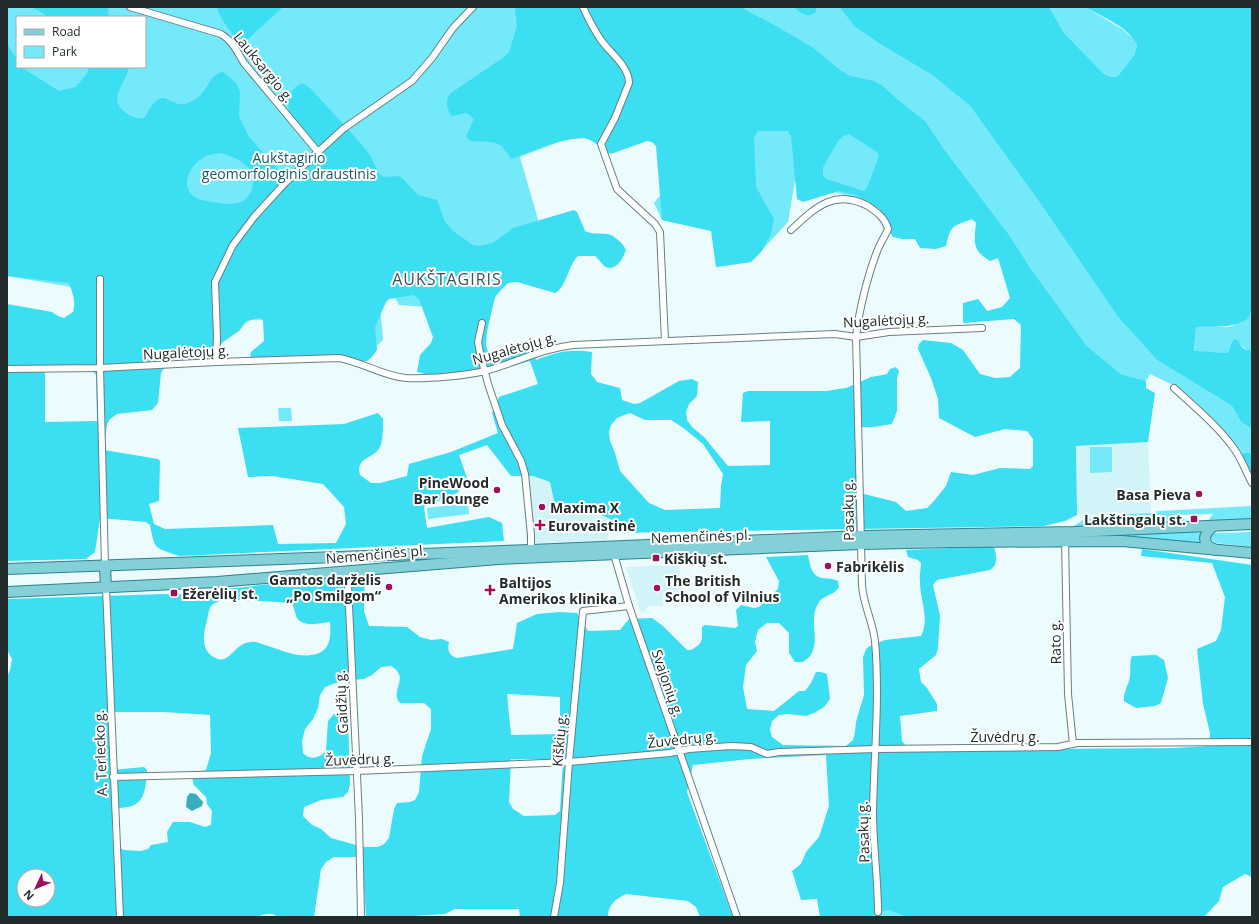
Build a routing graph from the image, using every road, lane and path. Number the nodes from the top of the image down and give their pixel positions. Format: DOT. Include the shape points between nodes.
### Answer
graph roads {
  1 [pos="130,7"];
  2 [pos="473,7"];
  3 [pos="583,7"];
  4 [pos="318,152"];
  5 [pos="791,230"];
  6 [pos="100,279"];
  7 [pos="482,323"];
  8 [pos="982,328"];
  9 [pos="856,337"];
  10 [pos="665,341"];
  11 [pos="216,362"];
  12 [pos="100,368"];
  13 [pos="7,369"];
  14 [pos="484,371"];
  15 [pos="1174,388"];
  16 [pos="1252,483"];
  17 [pos="1251,524"];
  18 [pos="1213,526"];
  19 [pos="861,540"];
  20 [pos="1064,540"];
  21 [pos="531,550"];
  22 [pos="613,550"];
  23 [pos="1216,550"];
  24 [pos="1252,553"];
  25 [pos="105,566"];
  26 [pos="7,569"];
  27 [pos="360,570"];
  28 [pos="334,572"];
  29 [pos="348,585"];
  30 [pos="106,588"];
  31 [pos="7,592"];
  32 [pos="629,606"];
  33 [pos="1252,742"];
  34 [pos="1073,744"];
  35 [pos="876,749"];
  36 [pos="679,751"];
  37 [pos="569,762"];
  38 [pos="356,771"];
  39 [pos="113,777"];
  40 [pos="878,912"];
  41 [pos="120,917"];
  42 [pos="361,917"];
  43 [pos="554,917"];
  44 [pos="737,917"];
  1 -- 4 [label="street, Lauksargio g." via="226,37 244,64"];
  2 -- 4 [label="street" via="453,28 412,81 343,129"];
  3 -- 10 [label="street" via="599,38 623,67 629,79 615,118 600,144 617,189 655,224 660,232"];
  4 -- 11 [label="street" via="254,217 233,245 215,282 218,338"];
  5 -- 9 [label="street, Pasakų g." via="818,206 842,199 862,203 884,220 888,229 878,249"];
  6 -- 12 [label="street"];
  7 -- 14 [label="street" via="478,342"];
  8 -- 9 [label="street, Nugalėtojų g." via="888,332"];
  9 -- 10 [label="street, Nugalėtojų g." via="835,334"];
  9 -- 19 [label="street, Pasakų g."];
  10 -- 14 [label="street, Nugalėtojų g." via="559,347"];
  11 -- 12 [label="street, Nugalėtojų g."];
  11 -- 14 [label="street, Nugalėtojų g." via="339,358 405,378"];
  12 -- 13 [label="street, Nugalėtojų g."];
  12 -- 25 [label="street"];
  14 -- 21 [label="street" via="502,425 525,474"];
  15 -- 16 [label="street" via="1231,444"];
  17 -- 18 [label="main road, Nemenčinės pl."];
  18 -- 19 [label="main road, Nemenčinės pl."];
  18 -- 23 [label="main road" via="1207,531 1205,540"];
  19 -- 20 [label="main road, Nemenčinės pl."];
  19 -- 22 [label="main road, Nemenčinės pl."];
  19 -- 35 [label="street, Pasakų g." via="863,599 874,640 877,678"];
  20 -- 23 [label="main road, Nemenčinės pl." via="1122,541"];
  20 -- 34 [label="street, Rato g." via="1068,694"];
  21 -- 22 [label="main road, Nemenčinės pl."];
  21 -- 25 [label="main road, Nemenčinės pl."];
  22 -- 27 [label="main road, Nemenčinės pl."];
  22 -- 32 [label="street, Svajonių g."];
  23 -- 24 [label="main road, Nemenčinės pl."];
  25 -- 26 [label="main road, Nemenčinės pl."];
  25 -- 30 [label="main road"];
  27 -- 28 [label="main road, Nemenčinės pl."];
  27 -- 29 [label="street"];
  28 -- 29 [label="street"];
  28 -- 30 [label="main road, Nemenčinės pl."];
  29 -- 38 [label="street, Gaidžių g."];
  30 -- 31 [label="main road, Nemenčinės pl."];
  30 -- 39 [label="street, A. Terlecko g."];
  32 -- 36 [label="street, Svajonių g."];
  32 -- 37 [label="street, Kiškių g." via="583,611"];
  33 -- 34 [label="street, Žuvėdrų g."];
  34 -- 35 [label="street, Žuvėdrų g." via="1065,747"];
  35 -- 36 [label="street, Žuvėdrų g." via="767,754 751,747 731,746"];
  35 -- 40 [label="street, Pasakų g." via="873,813"];
  36 -- 37 [label="street, Žuvėdrų g."];
  36 -- 44 [label="street, Svajonių g."];
  37 -- 38 [label="street, Žuvėdrų g."];
  37 -- 43 [label="street, Kiškių g." via="560,883"];
  38 -- 39 [label="street, Žuvėdrų g."];
  38 -- 42 [label="street, Gaidžių g."];
  39 -- 41 [label="street, A. Terlecko g."];
}
